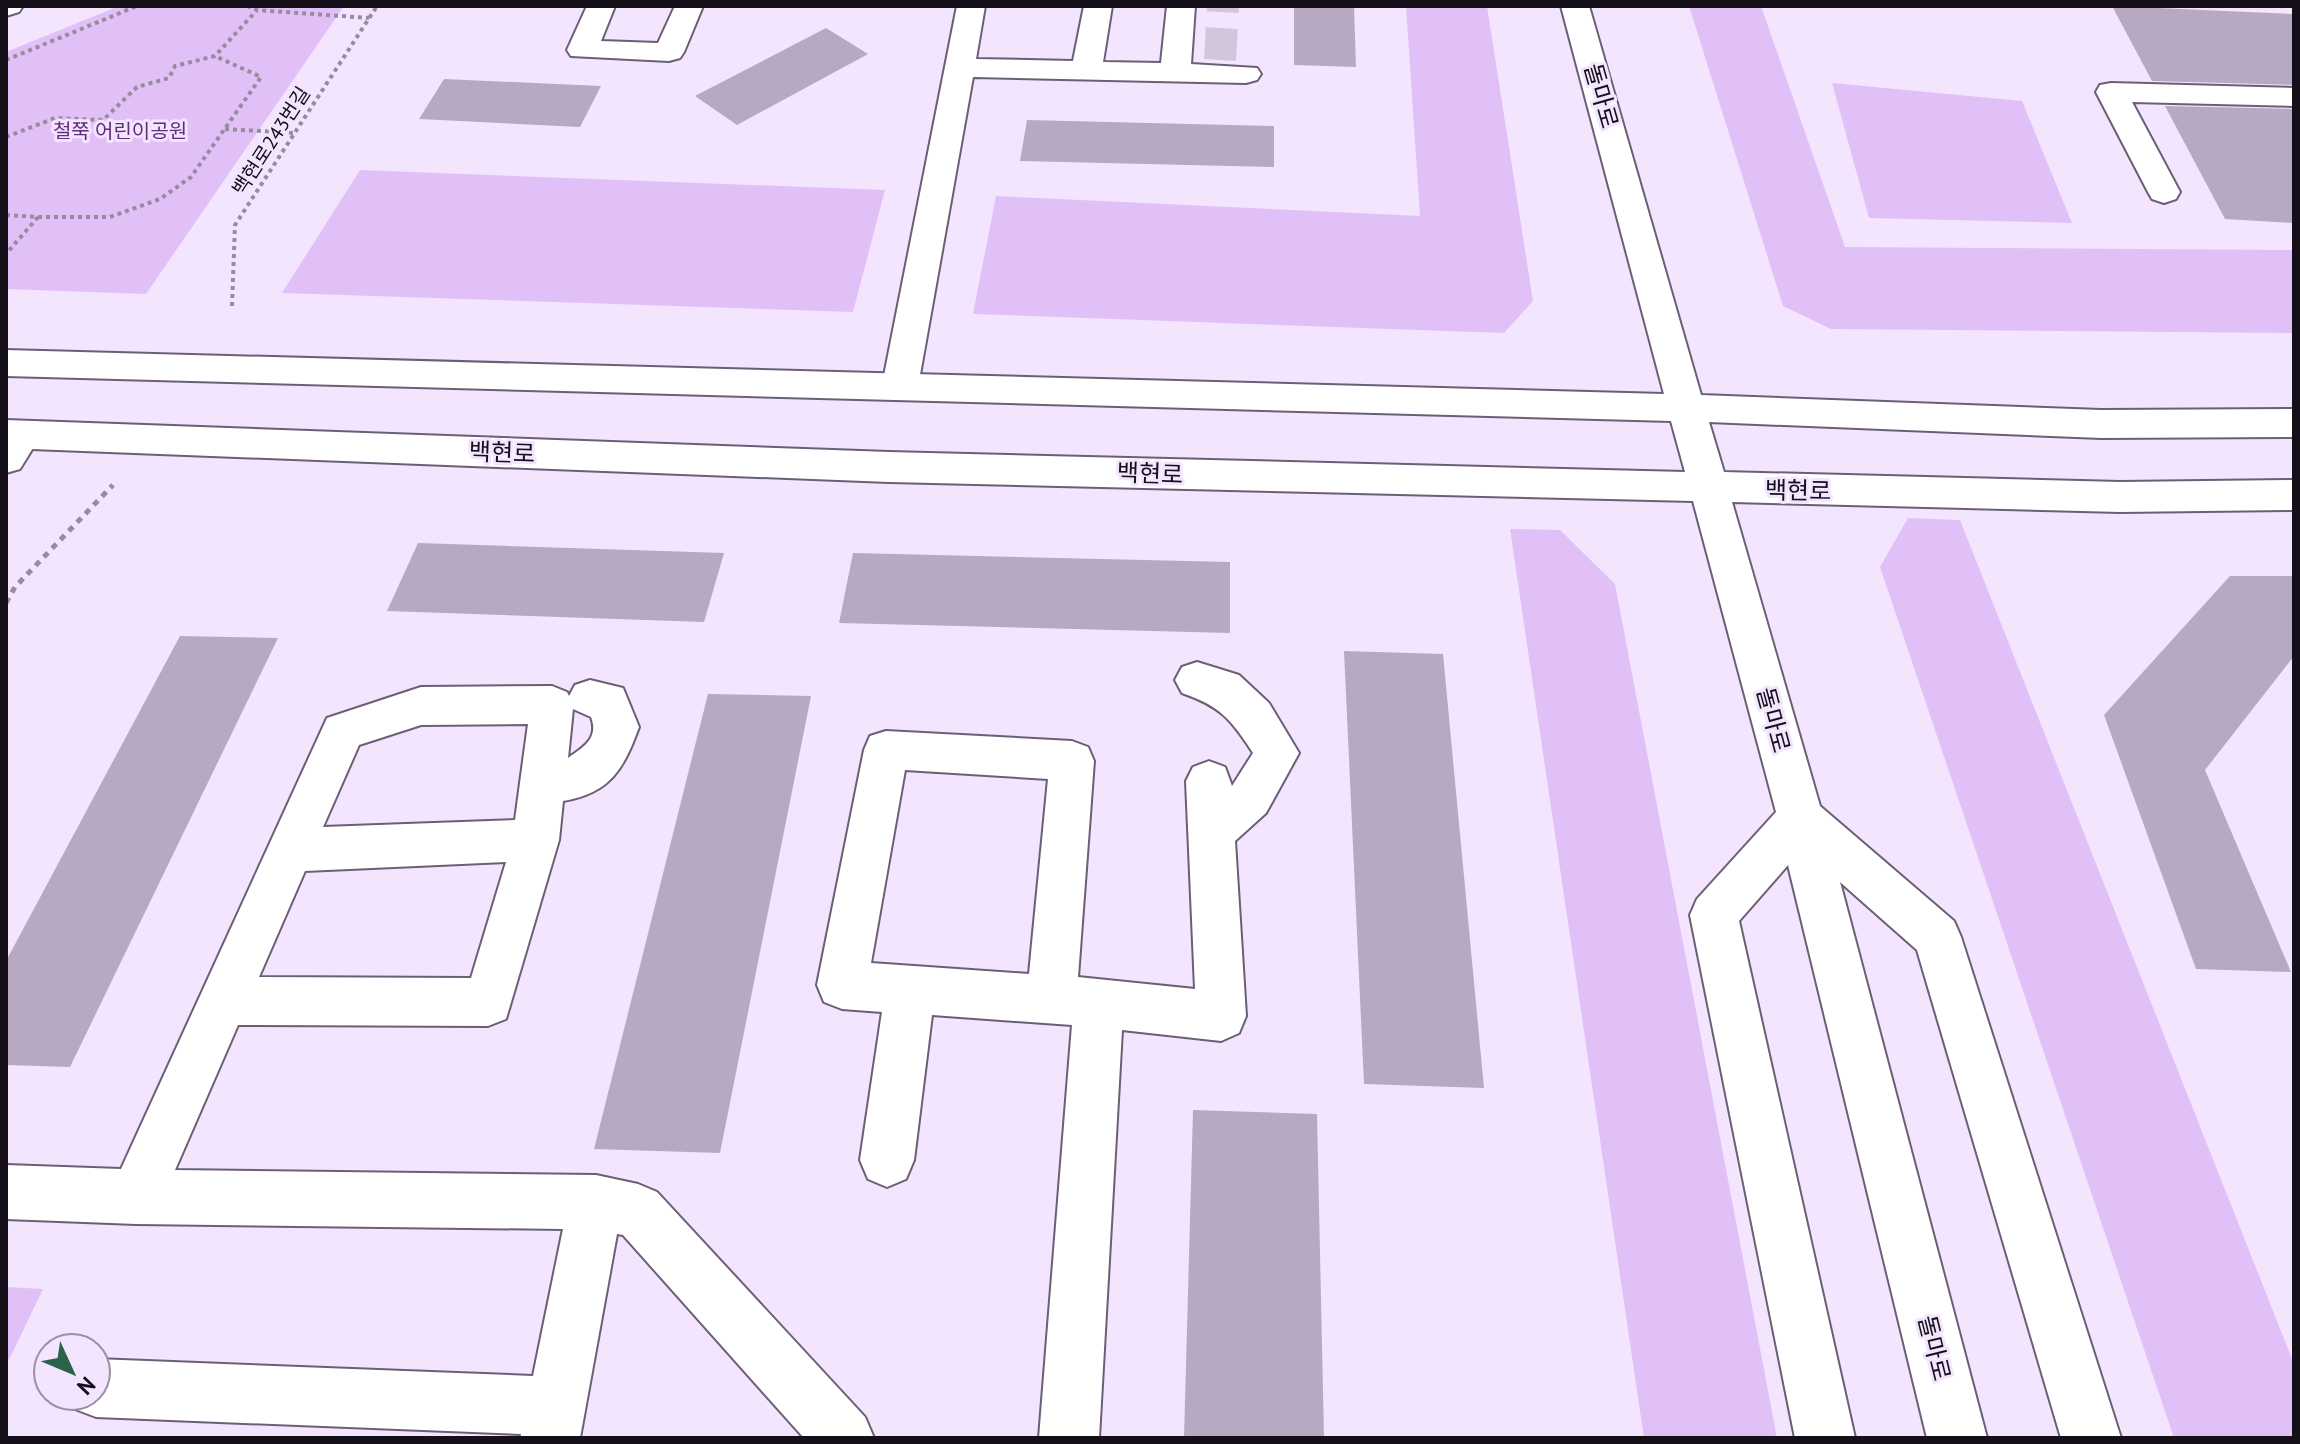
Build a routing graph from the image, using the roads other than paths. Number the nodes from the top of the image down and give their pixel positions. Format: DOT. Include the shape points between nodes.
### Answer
graph roads {
  1 [pos="601,6"];
  2 [pos="689,6"];
  3 [pos="971,6"];
  4 [pos="1098,6"];
  5 [pos="1181,6"];
  6 [pos="1575,6"];
  7 [pos="958,68"];
  8 [pos="1229,69"];
  9 [pos="1087,70"];
  10 [pos="1175,72"];
  11 [pos="2294,97"];
  12 [pos="2164,192"];
  13 [pos="6,363"];
  14 [pos="900,386"];
  15 [pos="1688,408"];
  16 [pos="2294,423"];
  17 [pos="11,443"];
  18 [pos="1711,489"];
  19 [pos="2294,495"];
  20 [pos="1197,680"];
  21 [pos="590,698"];
  22 [pos="1209,781"];
  23 [pos="543,784"];
  24 [pos="1800,818"];
  25 [pos="1212,833"];
  26 [pos="536,840"];
  27 [pos="290,850"];
  28 [pos="910,989"];
  29 [pos="223,1001"];
  30 [pos="1075,1001"];
  31 [pos="887,1160"];
  32 [pos="6,1192"];
  33 [pos="136,1197"];
  34 [pos="596,1202"];
  35 [pos="112,1389"];
  36 [pos="553,1422"];
  37 [pos="844,1438"];
  38 [pos="1069,1438"];
  39 [pos="1825,1438"];
  40 [pos="1957,1438"];
  41 [pos="2091,1438"];
  1 -- 2 [label="main road" via="582,50 669,52"];
  3 -- 7 [label="main road"];
  4 -- 9 [label="main road"];
  5 -- 10 [label="main road"];
  6 -- 15 [label="main road, 돌마로"];
  7 -- 9 [label="main road"];
  7 -- 14 [label="main road"];
  8 -- 10 [label="main road"];
  9 -- 10 [label="main road"];
  11 -- 12 [label="main road" via="2111,92"];
  13 -- 14 [label="main road"];
  14 -- 15 [label="main road"];
  15 -- 16 [label="main road" via="2101,424"];
  15 -- 18 [label="main road, 돌마로"];
  17 -- 18 [label="main road, 백현로"];
  18 -- 19 [label="main road, 백현로"];
  18 -- 24 [label="main road, 돌마로"];
  20 -- 25 [label="main road" via="1224,688 1253,716 1277,753 1250,799"];
  21 -- 23 [label="main road" via="608,701 617,727 606,756 575,779"];
  22 -- 25 [label="main road"];
  23 -- 26 [label="main road"];
  23 -- 27 [label="main road" via="552,705 421,706 343,731"];
  24 -- 39 [label="main road" via="1714,915"];
  24 -- 40 [label="main road, 돌마로"];
  24 -- 41 [label="main road" via="1937,937"];
  25 -- 30 [label="main road" via="1221,1016"];
  26 -- 27 [label="main road"];
  26 -- 29 [label="main road" via="488,1002"];
  27 -- 29 [label="main road"];
  28 -- 30 [label="main road"];
  28 -- 30 [label="main road" via="842,985 886,750 1072,761"];
  28 -- 31 [label="main road"];
  29 -- 33 [label="main road"];
  30 -- 38 [label="main road"];
  32 -- 33 [label="main road"];
  33 -- 34 [label="main road"];
  34 -- 36 [label="main road"];
  34 -- 37 [label="main road" via="638,1211"];
  35 -- 36 [label="main road"];
}
